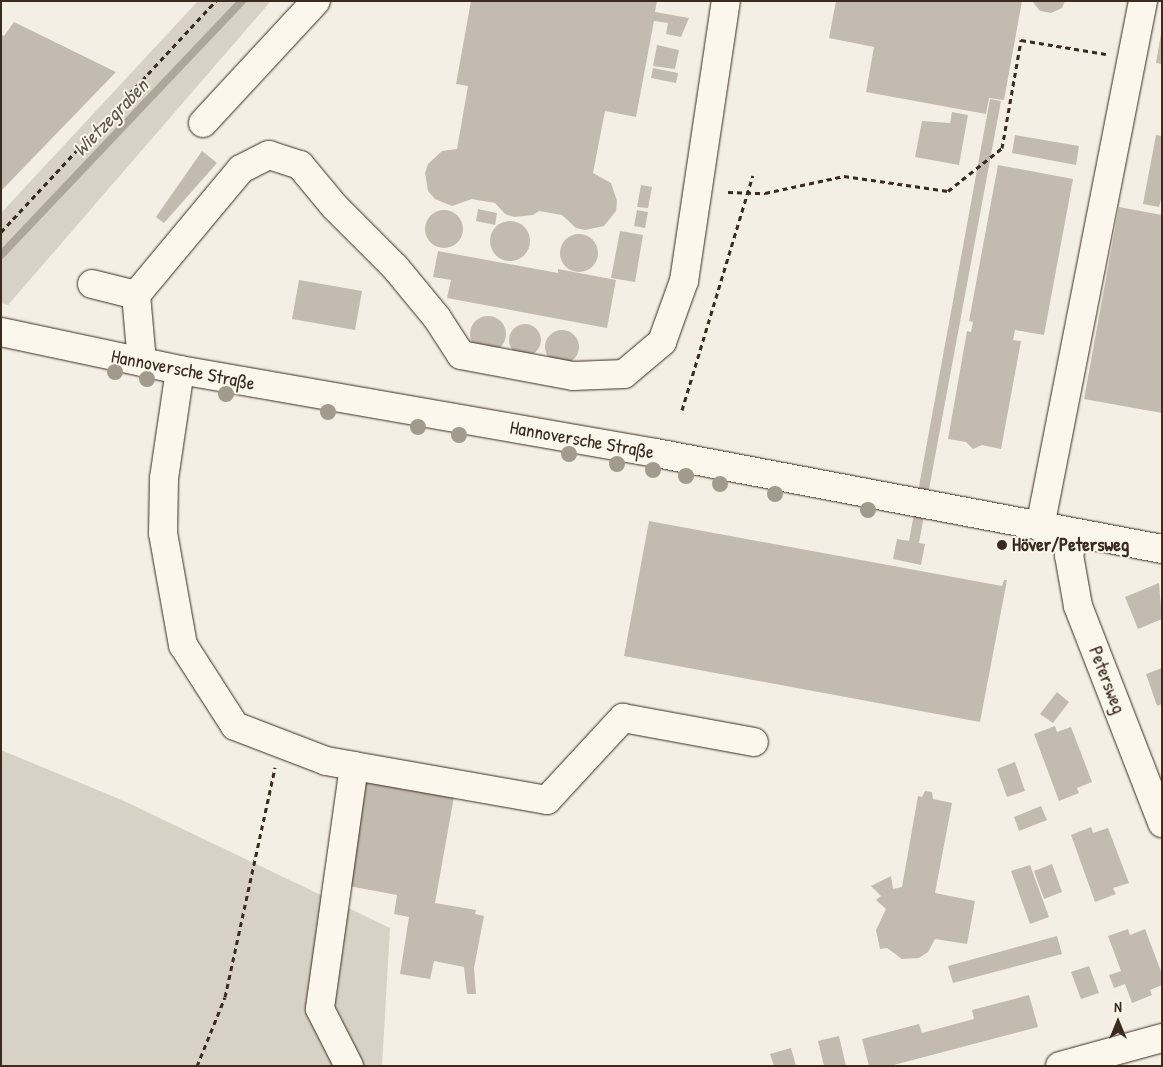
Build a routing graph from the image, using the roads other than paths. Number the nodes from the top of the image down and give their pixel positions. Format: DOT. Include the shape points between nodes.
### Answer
graph roads {
  1 [pos="316,1"];
  2 [pos="726,1"];
  3 [pos="1143,1"];
  4 [pos="203,124"];
  5 [pos="92,284"];
  6 [pos="136,295"];
  7 [pos="1,332"];
  8 [pos="142,362"];
  9 [pos="180,370"];
  10 [pos="1040,527"];
  11 [pos="1074,534"];
  12 [pos="1162,549"];
  13 [pos="754,742"];
  14 [pos="354,766"];
  15 [pos="1162,823"];
  16 [pos="1162,1038"];
  17 [pos="348,1066"];
  18 [pos="1060,1066"];
  1 -- 4 [label="street"];
  2 -- 6 [label="street" via="684,281 662,342 624,374 573,376 461,355 436,318 394,267 334,206 300,165 269,155 241,170"];
  3 -- 10 [label="street"];
  5 -- 6 [label="street"];
  6 -- 8 [label="street"];
  7 -- 8 [label="street, Hannoversche Straße"];
  8 -- 9 [label="street, Hannoversche Straße"];
  9 -- 10 [label="street, Hannoversche Straße" via="656,453"];
  9 -- 14 [label="street" via="164,478 163,533 183,645 235,726 326,761"];
  10 -- 11 [label="street, Hannoversche Straße"];
  11 -- 12 [label="street, Hannoversche Straße"];
  11 -- 15 [label="street, Petersweg" via="1069,555 1078,606"];
  13 -- 14 [label="street" via="623,718 547,800"];
  14 -- 17 [label="street" via="320,1009"];
  16 -- 18 [label="street"];
}
